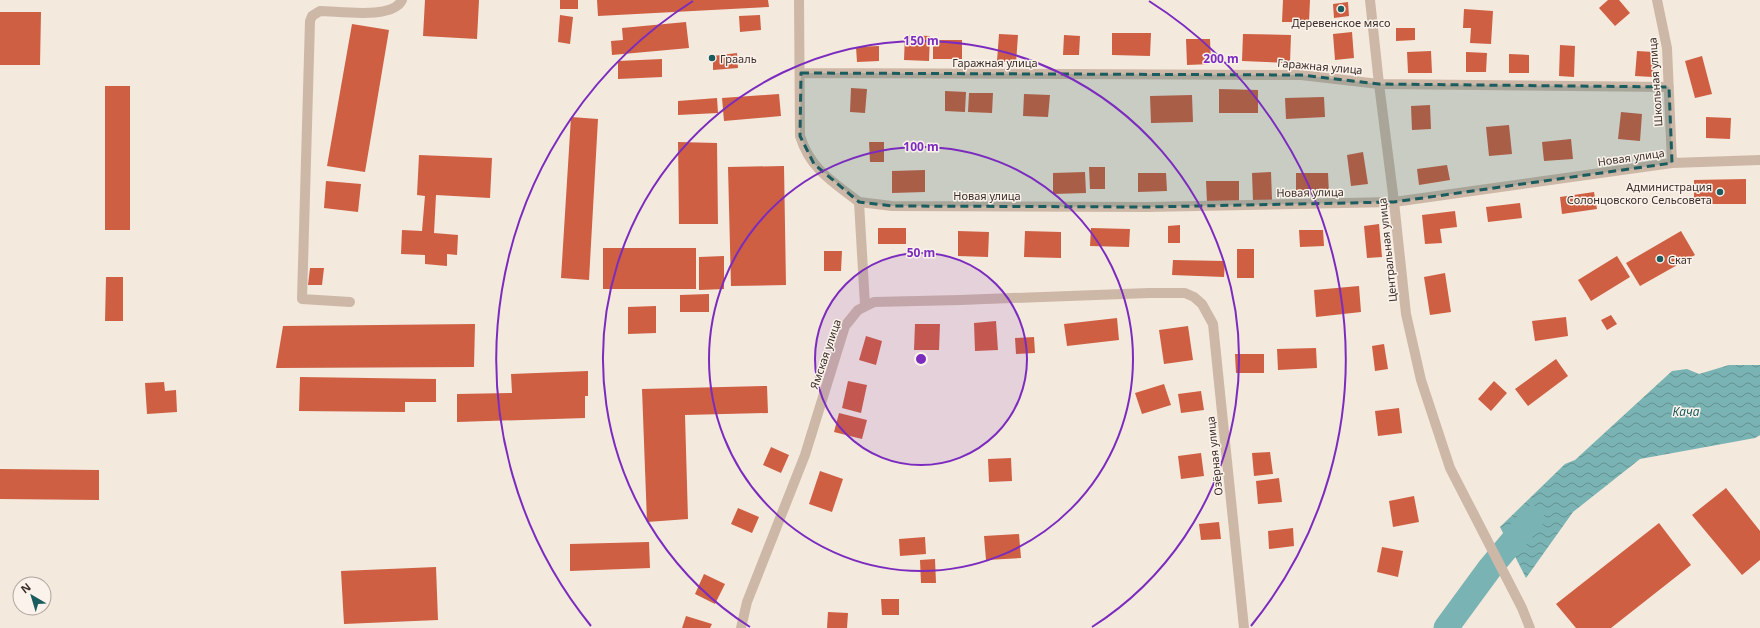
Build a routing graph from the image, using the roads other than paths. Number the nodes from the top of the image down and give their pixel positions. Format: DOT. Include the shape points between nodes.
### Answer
graph roads {
  1 [pos="402,0"];
  2 [pos="799,0"];
  3 [pos="1370,0"];
  4 [pos="1657,0"];
  5 [pos="801,73"];
  6 [pos="1379,84"];
  7 [pos="1669,87"];
  8 [pos="1760,160"];
  9 [pos="1672,163"];
  10 [pos="859,202"];
  11 [pos="1394,202"];
  12 [pos="350,302"];
  13 [pos="865,305"];
  14 [pos="1522,608"];
  15 [pos="741,628"];
  16 [pos="1244,628"];
  17 [pos="1530,628"];
  18 [pos="1536,628"];
  1 -- 12 [label="street" via="390,11 320,11 312,16 310,21 302,299"];
  2 -- 5 [label="street"];
  3 -- 6 [label="street, Центральная улица"];
  4 -- 7 [label="street, Школьная улица" via="1667,48"];
  5 -- 6 [label="street, Гаражная улица" via="1301,75"];
  5 -- 10 [label="street" via="800,136 808,156 824,174"];
  6 -- 7 [label="street, Гаражная улица"];
  6 -- 11 [label="street, Центральная улица"];
  7 -- 9 [label="street, Школьная улица"];
  8 -- 9 [label="street, Новая улица"];
  9 -- 11 [label="street, Новая улица"];
  10 -- 11 [label="street, Новая улица" via="892,206 1132,207"];
  10 -- 13 [label="street"];
  11 -- 14 [label="street, Центральная улица" via="1406,314 1421,380 1450,468"];
  13 -- 15 [label="street, Ямская улица" via="845,326 805,455 747,602"];
  13 -- 16 [label="street, Озёрная улица" via="874,302 1148,293 1185,293 1194,297 1202,304 1213,324"];
  14 -- 17 [label="street"];
  14 -- 18 [label="street"];
}
